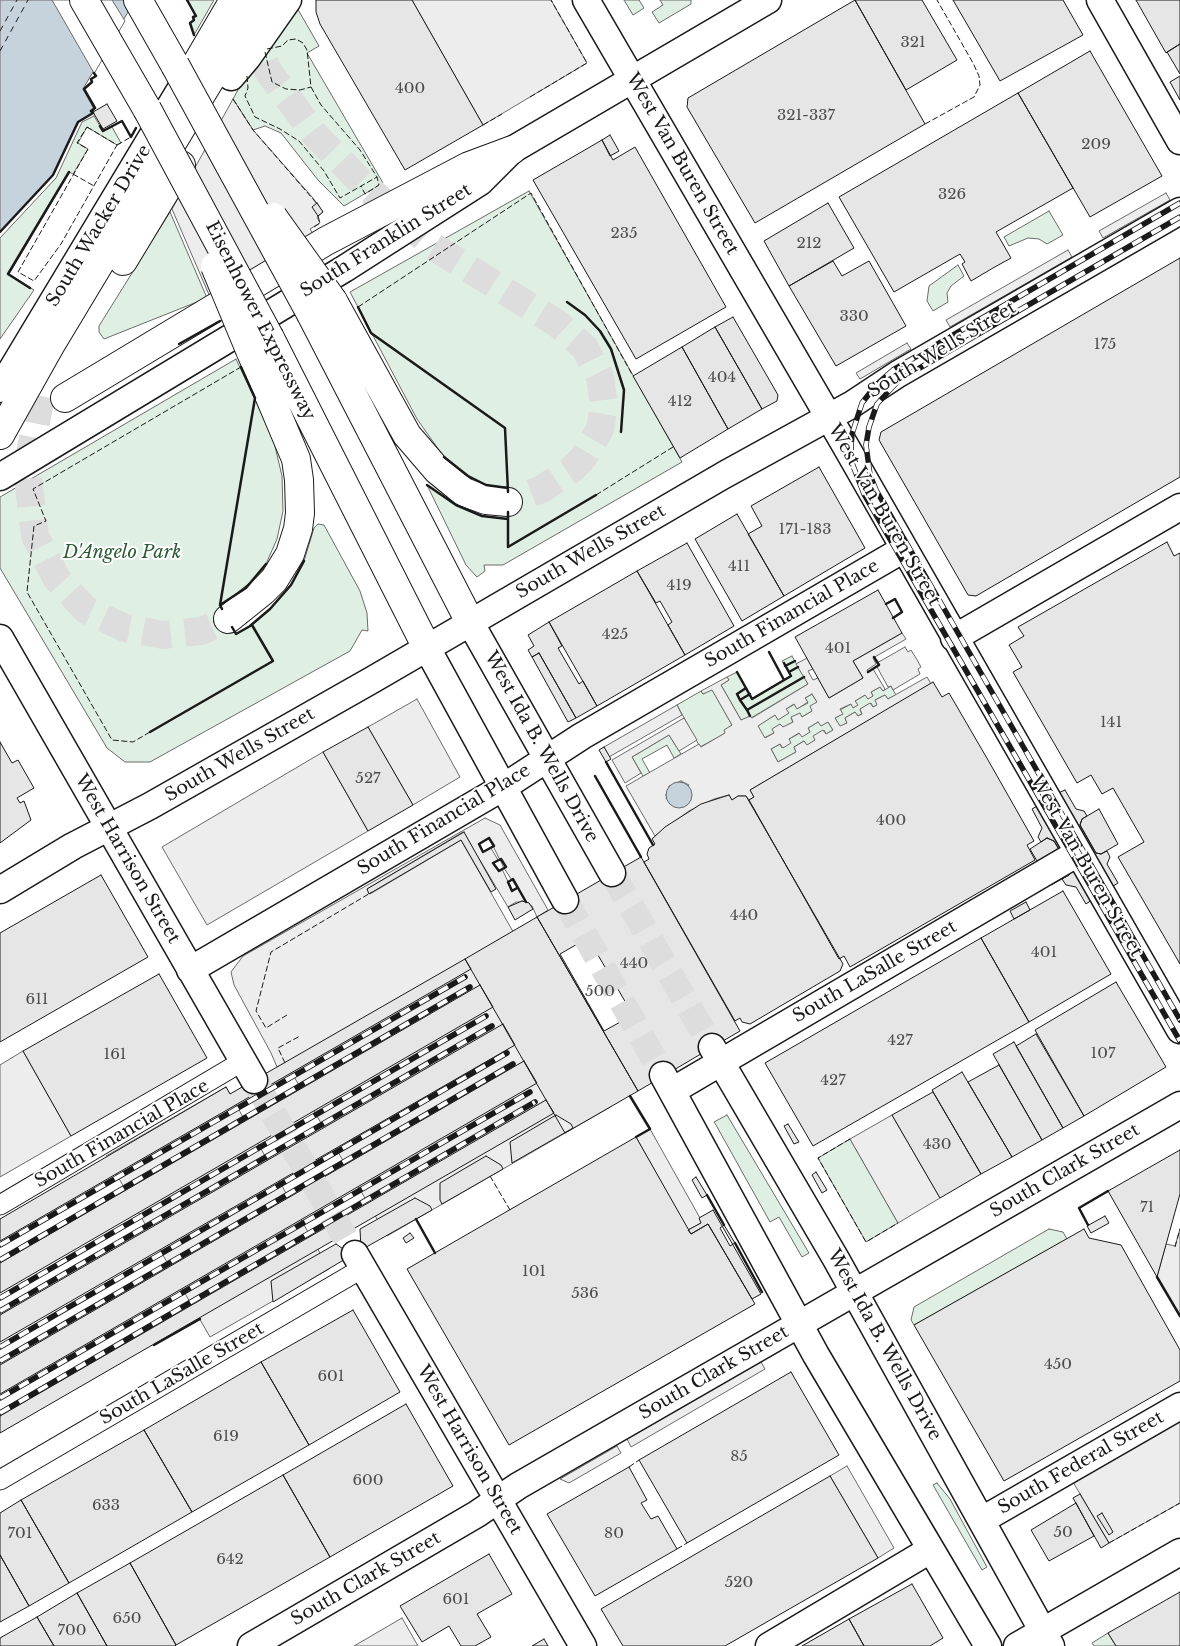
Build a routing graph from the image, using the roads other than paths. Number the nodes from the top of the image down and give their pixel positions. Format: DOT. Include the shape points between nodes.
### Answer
graph roads {
  1 [pos="84,0"];
  2 [pos="223,0"];
  3 [pos="234,0"];
  4 [pos="258,0"];
  5 [pos="267,0"];
  6 [pos="288,0"];
  7 [pos="586,0"];
  8 [pos="768,0"];
  9 [pos="1100,0"];
  10 [pos="141,5"];
  11 [pos="186,64"];
  12 [pos="231,77"];
  13 [pos="632,79"];
  14 [pos="1180,140"];
  15 [pos="512,150"];
  16 [pos="1180,210"];
  17 [pos="322,308"];
  18 [pos="260,344"];
  19 [pos="0,389"];
  20 [pos="828,416"];
  21 [pos="0,435"];
  22 [pos="0,477"];
  23 [pos="508,502"];
  24 [pos="1180,507"];
  25 [pos="904,549"];
  26 [pos="228,618"];
  27 [pos="470,622"];
  28 [pos="0,638"];
  29 [pos="954,638"];
  30 [pos="426,648"];
  31 [pos="546,758"];
  32 [pos="502,788"];
  33 [pos="110,827"];
  34 [pos="1078,853"];
  35 [pos="612,873"];
  36 [pos="0,890"];
  37 [pos="565,900"];
  38 [pos="190,970"];
  39 [pos="1180,1030"];
  40 [pos="716,1055"];
  41 [pos="249,1071"];
  42 [pos="1180,1105"];
  43 [pos="0,1205"];
  44 [pos="359,1261"];
  45 [pos="854,1292"];
  46 [pos="800,1323"];
  47 [pos="1180,1406"];
  48 [pos="0,1480"];
  49 [pos="498,1499"];
  50 [pos="982,1520"];
  51 [pos="930,1550"];
  52 [pos="1180,1552"];
  53 [pos="1047,1639"];
  54 [pos="251,1646"];
  55 [pos="583,1646"];
  56 [pos="769,1646"];
  57 [pos="988,1646"];
  58 [pos="1018,1646"];
  1 -- 18 [label="highway, bridge" via="175,159 224,291"];
  2 -- 11 [label="main road, South Wacker Drive"];
  3 -- 11 [label="highway"];
  4 -- 21 [label="highway" via="51,344"];
  5 -- 12 [label="highway"];
  6 -- 12 [label="main road"];
  7 -- 13 [label="main road, West Van Buren Street"];
  8 -- 13 [label="main road, South Franklin Street"];
  9 -- 14 [label="main road"];
  10 -- 11 [label="highway"];
  11 -- 17 [label="highway, bridge" via="214,136"];
  11 -- 19 [label="main road, South Wacker Drive"];
  12 -- 15 [label="highway" via="53,397 326,241 469,166"];
  13 -- 15 [label="main road, South Franklin Street"];
  13 -- 20 [label="main road, West Van Buren Street"];
  15 -- 22 [label="main road, South Franklin Street" via="480,182 344,269"];
  16 -- 20 [label="main road, South Wells Street"];
  17 -- 23 [label="highway" via="407,435 437,470 464,492 486,500"];
  17 -- 27 [label="highway"];
  18 -- 26 [label="highway" via="296,459 300,513 290,554 274,580"];
  18 -- 30 [label="highway, Eisenhower Expressway"];
  20 -- 25 [label="main road, West Van Buren Street"];
  20 -- 27 [label="main road, South Wells Street"];
  24 -- 29 [label="main road"];
  25 -- 29 [label="main road, West Van Buren Street"];
  25 -- 31 [label="main road, South Financial Place"];
  27 -- 30 [label="main road, South Wells Street"];
  27 -- 31 [label="main road, West Ida B. Wells Drive"];
  28 -- 33 [label="main road, West Harrison Street"];
  29 -- 34 [label="main road, West Van Buren Street"];
  30 -- 32 [label="main road"];
  30 -- 33 [label="main road, South Wells Street"];
  31 -- 32 [label="main road, South Financial Place"];
  31 -- 35 [label="main road, West Ida B. Wells Drive"];
  32 -- 37 [label="main road"];
  32 -- 38 [label="main road, South Financial Place"];
  33 -- 36 [label="main road, South Wells Street"];
  33 -- 38 [label="main road, West Harrison Street"];
  34 -- 39 [label="main road, West Van Buren Street"];
  34 -- 40 [label="main road, South LaSalle Street"];
  38 -- 41 [label="main road, West Harrison Street"];
  40 -- 45 [label="main road, West Ida B. Wells Drive"];
  40 -- 46 [label="main road, South LaSalle Street" via="667,1083"];
  41 -- 43 [label="street, South Financial Place" via="230,1071"];
  42 -- 45 [label="main road, South Clark Street"];
  44 -- 48 [label="street, South LaSalle Street"];
  44 -- 49 [label="main road, West Harrison Street"];
  45 -- 46 [label="main road, South Clark Street"];
  45 -- 50 [label="main road, West Ida B. Wells Drive"];
  46 -- 49 [label="main road, South Clark Street"];
  46 -- 51 [label="main road"];
  47 -- 50 [label="main road, South Federal Street"];
  49 -- 54 [label="main road, South Clark Street"];
  49 -- 55 [label="main road, West Harrison Street"];
  50 -- 53 [label="main road, West Ida B. Wells Drive"];
  51 -- 56 [label="main road"];
  51 -- 57 [label="main road"];
  52 -- 53 [label="main road"];
  53 -- 58 [label="main road"];
}
